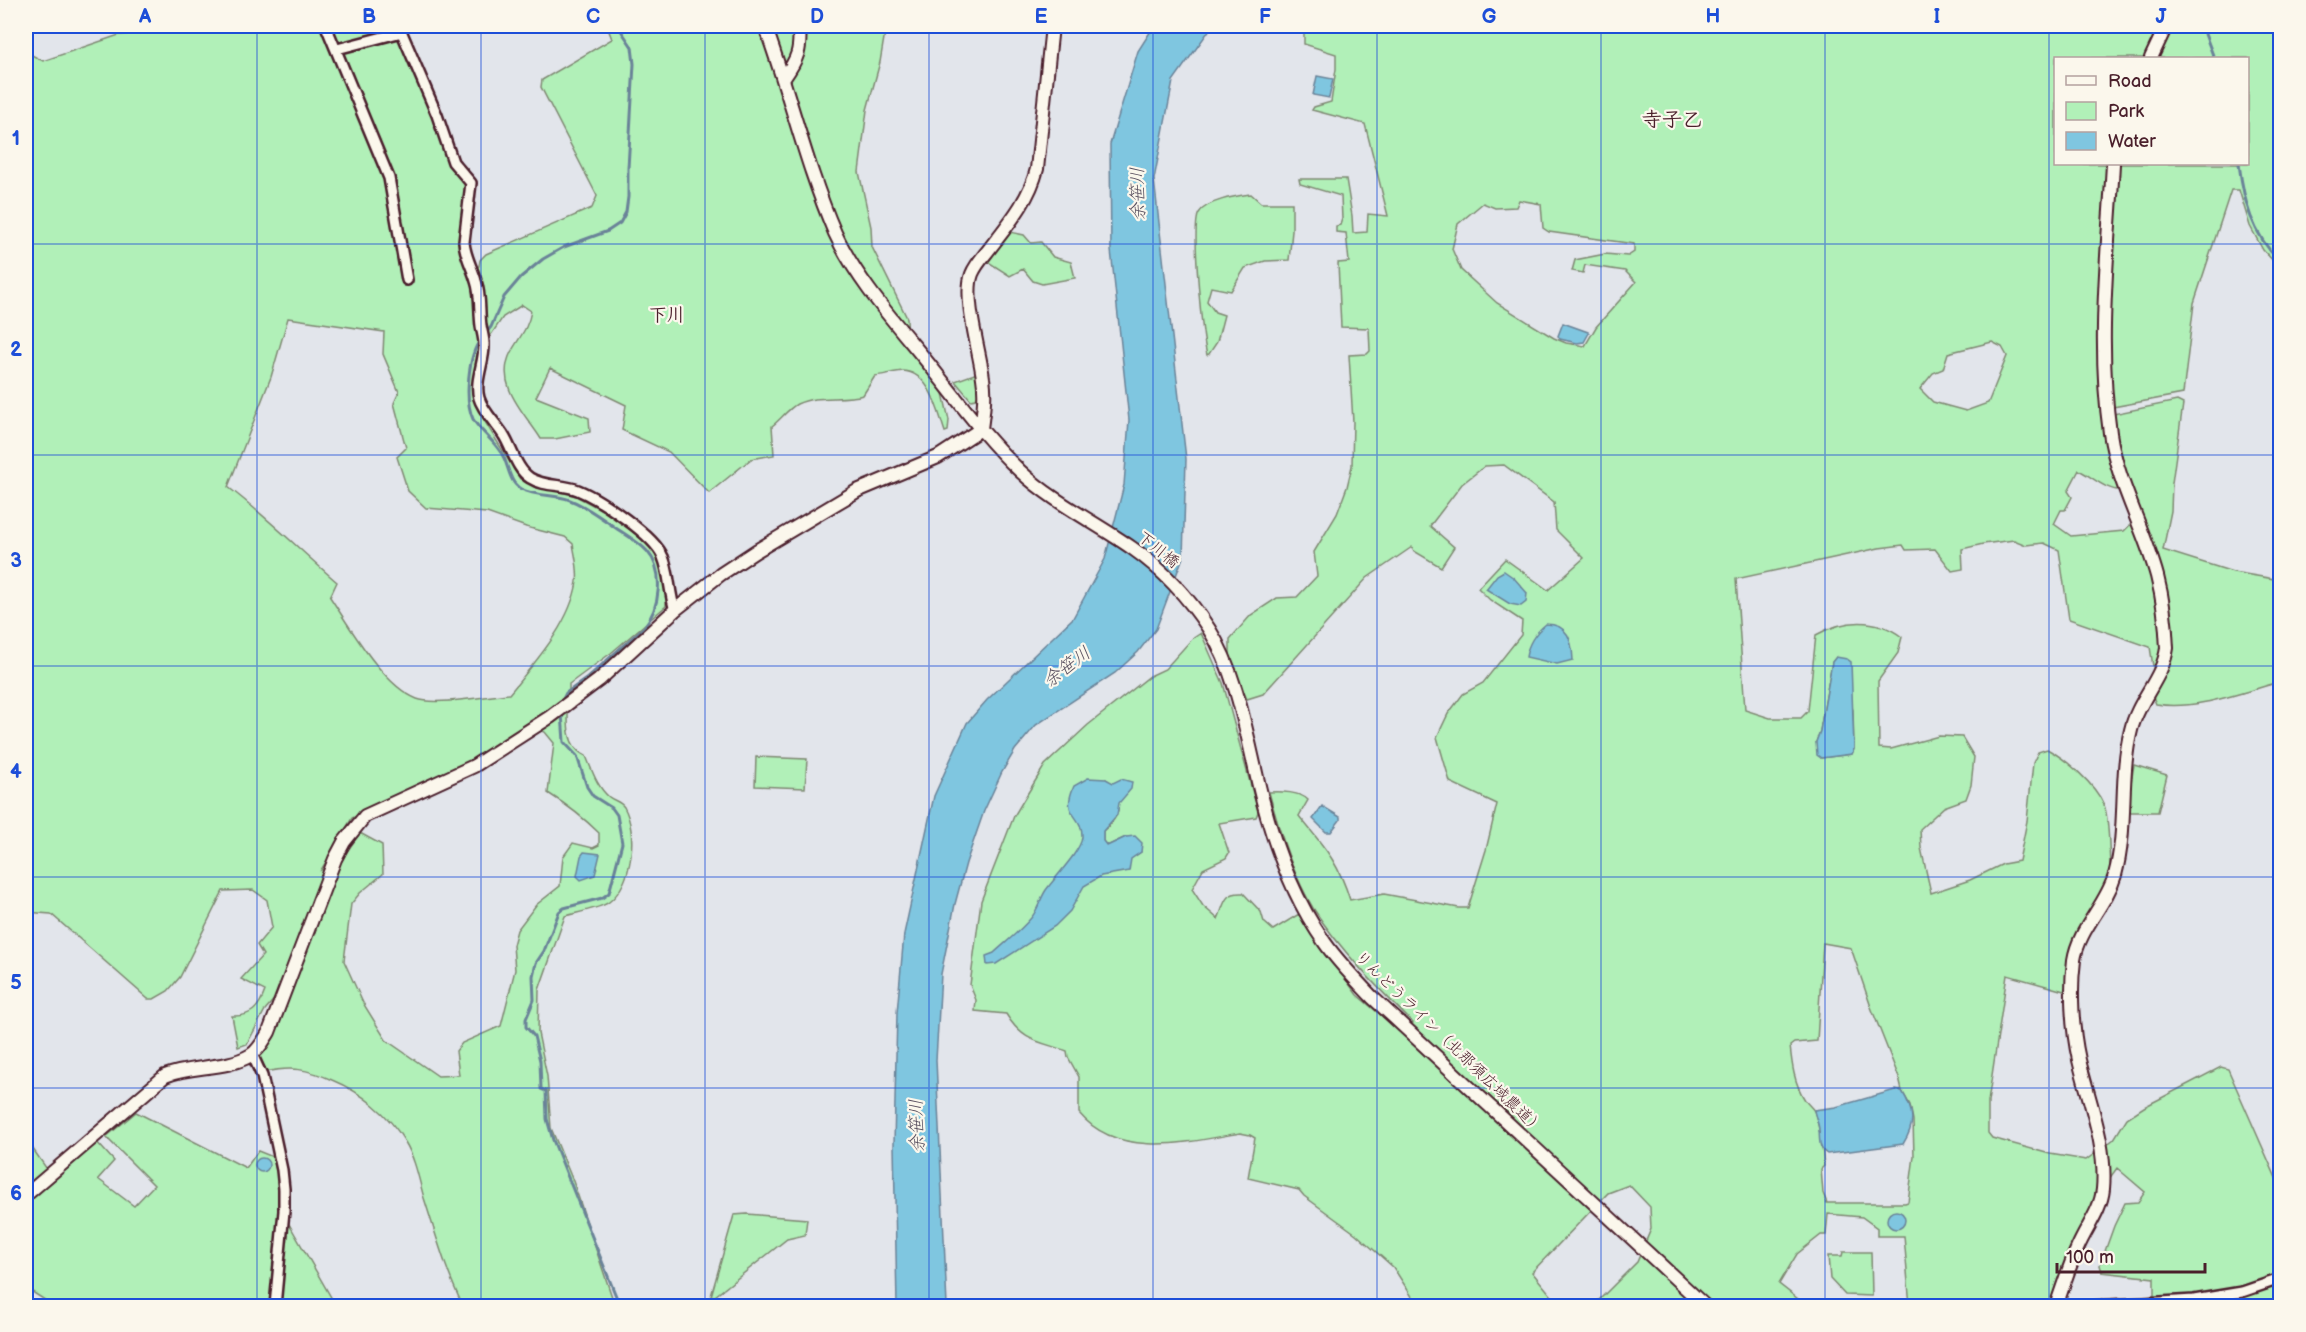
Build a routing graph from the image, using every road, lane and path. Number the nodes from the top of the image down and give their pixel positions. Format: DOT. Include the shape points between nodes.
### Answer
graph roads {
  1 [pos="326,26"];
  2 [pos="765,26"];
  3 [pos="799,26"];
  4 [pos="1052,26"];
  5 [pos="2166,26"];
  6 [pos="401,29"];
  7 [pos="337,49"];
  8 [pos="2151,57"];
  9 [pos="784,78"];
  10 [pos="2113,165"];
  11 [pos="407,280"];
  12 [pos="981,429"];
  13 [pos="675,610"];
  14 [pos="1200,615"];
  15 [pos="252,1054"];
  16 [pos="26,1196"];
  17 [pos="2280,1279"];
  18 [pos="275,1306"];
  19 [pos="1705,1306"];
  20 [pos="2056,1306"];
  21 [pos="2094,1306"];
  1 -- 7 [label="street"];
  2 -- 9 [label="street"];
  3 -- 9 [label="street" via="801,46"];
  4 -- 12 [label="street" via="1032,187 972,274 969,290 984,391"];
  5 -- 8 [label="street"];
  6 -- 7 [label="street"];
  6 -- 13 [label="street" via="453,162 471,183 464,242 476,280 484,343 478,397 529,478 578,490 649,537 663,555"];
  7 -- 11 [label="street" via="394,193"];
  9 -- 12 [label="street" via="836,235 881,305"];
  10 -- 20 [label="street" via="2103,319 2110,433 2157,575 2167,648 2166,660 2139,706 2130,734 2115,876 2083,933 2074,962 2076,1042 2103,1155 2103,1191"];
  12 -- 13 [label="street" via="938,457 857,491 826,509 721,574"];
  12 -- 14 [label="street, 下川橋" via="1032,481 1149,561"];
  13 -- 15 [label="street" via="599,680 550,717 474,766 365,816 334,859 268,1032"];
  14 -- 19 [label="street, りんどうライン（北那須広域農道）" via="1233,685 1263,802 1287,872 1326,944 1372,997"];
  15 -- 16 [label="street" via="165,1076"];
  15 -- 18 [label="street" via="262,1076 284,1188"];
  17 -- 21 [label="street" via="2242,1292 2194,1300"];
}
